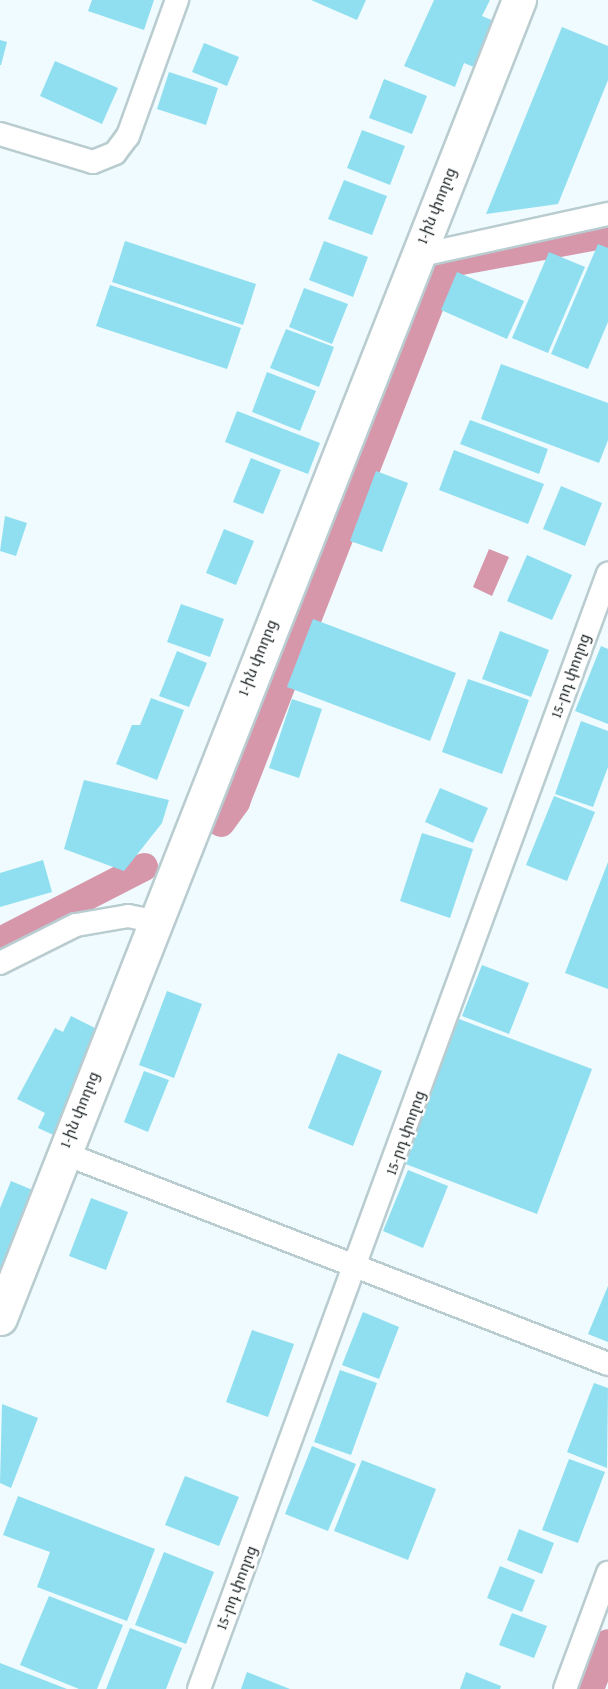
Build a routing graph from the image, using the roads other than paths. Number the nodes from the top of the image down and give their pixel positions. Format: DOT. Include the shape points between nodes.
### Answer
graph roads {
  1 [pos="177,0"];
  2 [pos="519,0"];
  3 [pos="0,134"];
  4 [pos="608,214"];
  5 [pos="417,256"];
  6 [pos="608,574"];
  7 [pos="154,921"];
  8 [pos="0,963"];
  9 [pos="63,1153"];
  10 [pos="358,1266"];
  11 [pos="0,1318"];
  12 [pos="608,1364"];
  13 [pos="608,1573"];
  14 [pos="199,1689"];
  15 [pos="565,1689"];
  1 -- 3 [label="street" via="128,136 115,153 93,162"];
  2 -- 5 [label="main road, 1-ին փողոց"];
  4 -- 5 [label="street"];
  5 -- 7 [label="main road, 1-ին փողոց"];
  6 -- 10 [label="street, 15-րդ փողոց"];
  7 -- 8 [label="street" via="128,916 76,925"];
  7 -- 9 [label="main road, 1-ին փողոց"];
  9 -- 10 [label="street"];
  9 -- 11 [label="main road, 1-ին փողոց"];
  10 -- 12 [label="street"];
  10 -- 14 [label="street, 15-րդ փողոց"];
  13 -- 15 [label="street"];
}
